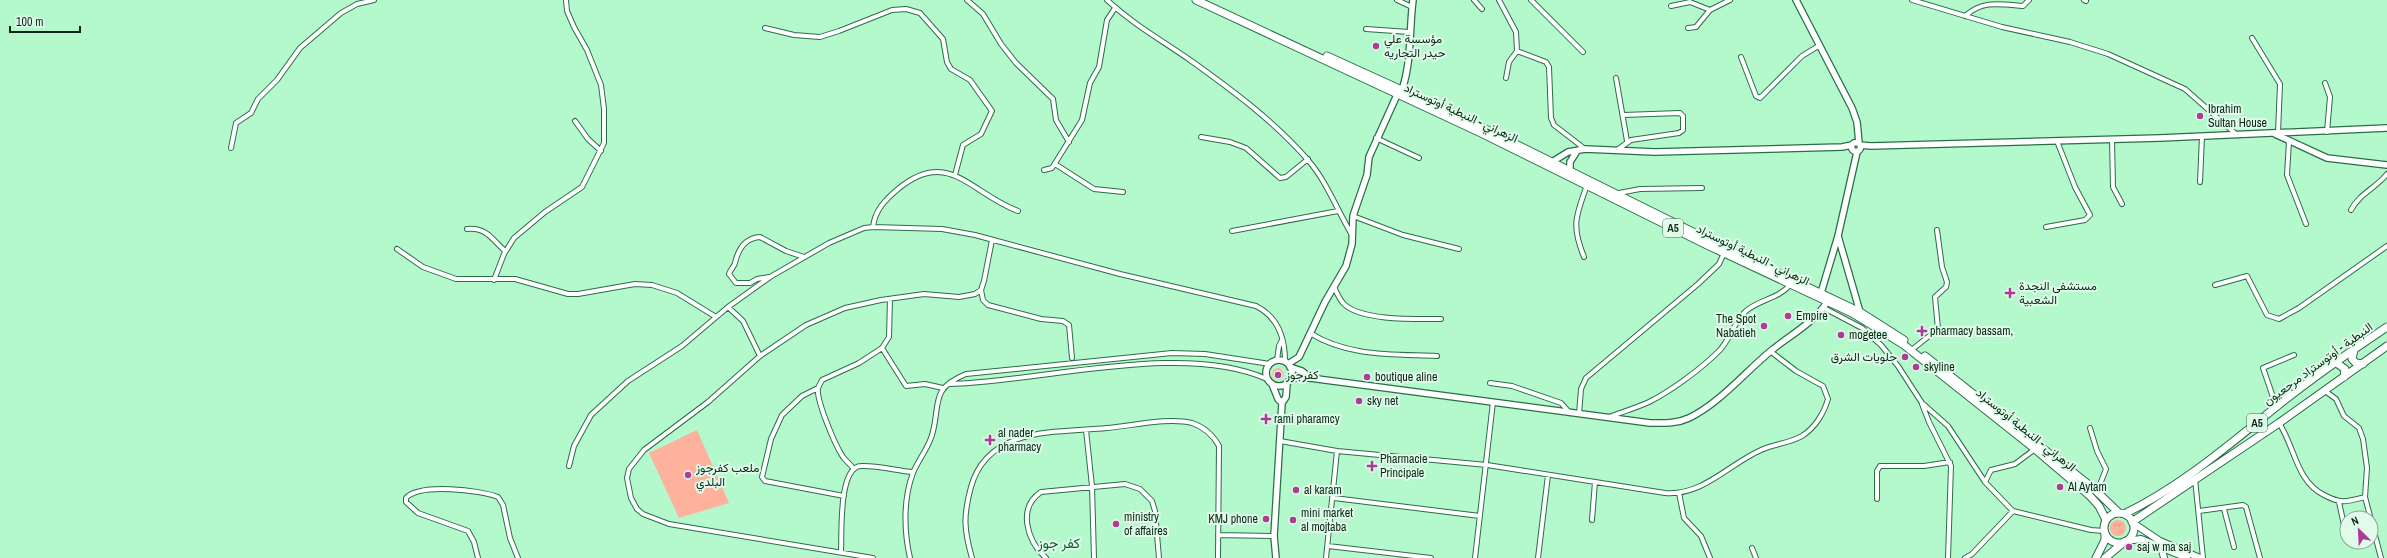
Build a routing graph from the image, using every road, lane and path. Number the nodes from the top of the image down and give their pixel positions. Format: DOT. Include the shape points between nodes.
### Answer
graph roads {
  1 [pos="374,0"];
  2 [pos="566,0"];
  3 [pos="967,0"];
  4 [pos="1107,0"];
  5 [pos="1196,0"];
  6 [pos="1204,0"];
  7 [pos="1397,0"];
  8 [pos="1413,0"];
  9 [pos="1474,0"];
  10 [pos="1499,0"];
  11 [pos="1532,0"];
  12 [pos="1730,0"];
  13 [pos="1796,0"];
  14 [pos="1912,0"];
  15 [pos="2029,0"];
  16 [pos="1980,2"];
  17 [pos="1671,6"];
  18 [pos="1412,7"];
  19 [pos="1115,8"];
  20 [pos="1482,9"];
  21 [pos="1710,10"];
  22 [pos="1965,16"];
  23 [pos="765,28"];
  24 [pos="1688,28"];
  25 [pos="1366,29"];
  26 [pos="1409,32"];
  27 [pos="2252,38"];
  28 [pos="1820,45"];
  29 [pos="1517,51"];
  30 [pos="1583,52"];
  31 [pos="1741,57"];
  32 [pos="1506,78"];
  33 [pos="1616,78"];
  34 [pos="2325,84"];
  35 [pos="1399,93"];
  36 [pos="1623,115"];
  37 [pos="575,121"];
  38 [pos="2387,128"];
  39 [pos="2327,132"];
  40 [pos="2276,133"];
  41 [pos="2237,135"];
  42 [pos="2202,136"];
  43 [pos="1201,137"];
  44 [pos="1495,137"];
  45 [pos="1376,138"];
  46 [pos="2112,139"];
  47 [pos="2057,140"];
  48 [pos="2289,141"];
  49 [pos="1069,142"];
  50 [pos="1627,142"];
  51 [pos="1856,147"];
  52 [pos="231,148"];
  53 [pos="1585,149"];
  54 [pos="1617,150"];
  55 [pos="601,151"];
  56 [pos="1577,151"];
  57 [pos="1419,158"];
  58 [pos="1308,159"];
  59 [pos="1552,162"];
  60 [pos="1055,164"];
  61 [pos="2387,165"];
  62 [pos="1044,170"];
  63 [pos="1570,171"];
  64 [pos="2387,174"];
  65 [pos="955,175"];
  66 [pos="2200,182"];
  67 [pos="1587,185"];
  68 [pos="1702,188"];
  69 [pos="1123,192"];
  70 [pos="1619,194"];
  71 [pos="2122,204"];
  72 [pos="2351,210"];
  73 [pos="1338,211"];
  74 [pos="1018,212"];
  75 [pos="1353,216"];
  76 [pos="2306,224"];
  77 [pos="873,227"];
  78 [pos="2046,227"];
  79 [pos="467,229"];
  80 [pos="1936,230"];
  81 [pos="1232,231"];
  82 [pos="1352,236"];
  83 [pos="1838,236"];
  84 [pos="992,240"];
  85 [pos="2387,246"];
  86 [pos="397,249"];
  87 [pos="1459,249"];
  88 [pos="505,251"];
  89 [pos="1724,253"];
  90 [pos="804,257"];
  91 [pos="1584,257"];
  92 [pos="770,277"];
  93 [pos="494,280"];
  94 [pos="1790,285"];
  95 [pos="2215,285"];
  96 [pos="1334,287"];
  97 [pos="981,290"];
  98 [pos="1821,293"];
  99 [pos="890,300"];
  100 [pos="1825,305"];
  101 [pos="728,307"];
  102 [pos="1860,312"];
  103 [pos="716,317"];
  104 [pos="1442,319"];
  105 [pos="2387,327"];
  106 [pos="1310,333"];
  107 [pos="1282,340"];
  108 [pos="2387,346"];
  109 [pos="882,348"];
  110 [pos="1914,348"];
  111 [pos="2354,350"];
  112 [pos="1770,351"];
  113 [pos="1143,355"];
  114 [pos="2294,355"];
  115 [pos="760,356"];
  116 [pos="1437,356"];
  117 [pos="1072,358"];
  118 [pos="1277,360"];
  119 [pos="2335,362"];
  120 [pos="1270,364"];
  121 [pos="1288,364"];
  122 [pos="2363,364"];
  123 [pos="1144,365"];
  124 [pos="2344,377"];
  125 [pos="1291,378"];
  126 [pos="1310,378"];
  127 [pos="1270,382"];
  128 [pos="1490,383"];
  129 [pos="949,384"];
  130 [pos="1287,384"];
  131 [pos="818,388"];
  132 [pos="943,388"];
  133 [pos="2325,391"];
  134 [pos="1493,402"];
  135 [pos="2282,402"];
  136 [pos="1282,403"];
  137 [pos="1922,403"];
  138 [pos="1570,413"];
  139 [pos="1579,414"];
  140 [pos="1609,418"];
  141 [pos="2279,423"];
  142 [pos="2090,428"];
  143 [pos="1086,430"];
  144 [pos="1280,442"];
  145 [pos="2035,449"];
  146 [pos="1337,451"];
  147 [pos="1950,462"];
  148 [pos="1486,465"];
  149 [pos="570,466"];
  150 [pos="853,468"];
  151 [pos="913,472"];
  152 [pos="1548,475"];
  153 [pos="2195,478"];
  154 [pos="1595,482"];
  155 [pos="1985,482"];
  156 [pos="1092,486"];
  157 [pos="2097,492"];
  158 [pos="1679,493"];
  159 [pos="844,496"];
  160 [pos="2365,497"];
  161 [pos="1334,498"];
  162 [pos="1877,499"];
  163 [pos="2339,502"];
  164 [pos="2224,509"];
  165 [pos="2013,510"];
  166 [pos="2341,510"];
  167 [pos="2199,511"];
  168 [pos="2122,514"];
  169 [pos="1480,516"];
  170 [pos="1592,520"];
  171 [pos="2106,520"];
  172 [pos="2133,523"];
  173 [pos="2104,533"];
  174 [pos="1218,534"];
  175 [pos="1274,536"];
  176 [pos="2125,541"];
  177 [pos="2160,541"];
  178 [pos="2167,544"];
  179 [pos="1328,546"];
  180 [pos="2234,547"];
  181 [pos="1752,548"];
  182 [pos="2161,549"];
  183 [pos="841,552"];
  184 [pos="2169,555"];
  185 [pos="1972,556"];
  186 [pos="478,558"];
  187 [pos="518,558"];
  188 [pos="873,558"];
  189 [pos="910,558"];
  190 [pos="972,558"];
  191 [pos="1046,558"];
  192 [pos="1094,558"];
  193 [pos="1159,558"];
  194 [pos="1218,558"];
  195 [pos="1276,558"];
  196 [pos="1326,558"];
  197 [pos="1431,558"];
  198 [pos="1475,558"];
  199 [pos="1538,558"];
  200 [pos="1710,558"];
  201 [pos="1756,558"];
  202 [pos="1948,558"];
  203 [pos="1965,558"];
  204 [pos="2096,558"];
  205 [pos="2105,558"];
  206 [pos="2164,558"];
  207 [pos="2183,558"];
  208 [pos="2201,558"];
  209 [pos="2260,558"];
  210 [pos="2381,558"];
  1 -- 52 [label="street" via="357,4 341,13 300,48 277,80 258,100 252,113 236,123"];
  2 -- 55 [label="street" via="567,11 600,85 605,124 605,140"];
  3 -- 49 [label="street" via="986,18 1016,63 1053,99 1056,120"];
  4 -- 19 [label="street"];
  5 -- 35 [label="main road, الزهراني - النبطية أوتوستراد / A5"];
  6 -- 35 [label="main road, الزهراني - النبطية أوتوستراد / A5"];
  7 -- 18 [label="street"];
  8 -- 18 [label="street"];
  9 -- 20 [label="street"];
  10 -- 29 [label="street" via="1516,32"];
  11 -- 30 [label="street"];
  12 -- 21 [label="street"];
  13 -- 28 [label="street"];
  14 -- 22 [label="street"];
  15 -- 16 [label="street" via="2028,4 2023,6"];
  16 -- 22 [label="street"];
  17 -- 21 [label="street" via="1690,2"];
  18 -- 26 [label="street"];
  19 -- 49 [label="street" via="1107,20 1099,67 1090,84 1082,120"];
  19 -- 58 [label="street" via="1141,29 1190,60 1250,104"];
  21 -- 24 [label="street" via="1698,25"];
  22 -- 41 [label="street" via="2108,54 2185,89"];
  23 -- 65 [label="street" via="794,36 820,37 892,10 906,9 920,13 943,39 947,62 951,69 970,80 992,111 981,134 963,145"];
  25 -- 26 [label="street"];
  26 -- 35 [label="street" via="1409,66"];
  27 -- 40 [label="street" via="2280,84"];
  28 -- 31 [label="street" via="1802,56 1760,98 1751,87"];
  28 -- 51 [label="street" via="1852,108 1857,130"];
  29 -- 32 [label="street" via="1509,62"];
  29 -- 53 [label="street" via="1546,62 1550,67 1550,118 1554,125"];
  33 -- 36 [label="street"];
  34 -- 39 [label="street" via="2330,97"];
  35 -- 44 [label="main road, الزهراني - النبطية أوتوستراد / A5"];
  35 -- 45 [label="street"];
  36 -- 50 [label="street"];
  36 -- 50 [label="street" via="1680,113 1683,116 1682,132"];
  37 -- 55 [label="street"];
  38 -- 39 [label="street"];
  39 -- 40 [label="street"];
  40 -- 41 [label="street"];
  40 -- 48 [label="street"];
  41 -- 42 [label="street"];
  42 -- 46 [label="street"];
  42 -- 66 [label="street"];
  43 -- 58 [label="street" via="1230,142 1246,148 1280,178 1286,177"];
  44 -- 59 [label="main road, الزهراني - النبطية أوتوستراد / A5"];
  44 -- 67 [label="main road, الزهراني - النبطية أوتوستراد / A5"];
  45 -- 57 [label="street"];
  45 -- 75 [label="street"];
  46 -- 47 [label="street"];
  46 -- 71 [label="street" via="2113,187"];
  47 -- 51 [label="street"];
  47 -- 78 [label="street" via="2075,187 2090,214 2085,220"];
  48 -- 61 [label="street" via="2327,158"];
  48 -- 76 [label="street" via="2287,175"];
  49 -- 60 [label="street"];
  50 -- 54 [label="street"];
  51 -- 54 [label="street" via="1655,152"];
  51 -- 83 [label="street"];
  53 -- 54 [label="street"];
  53 -- 56 [label="street"];
  55 -- 88 [label="street" via="582,187 517,234"];
  56 -- 59 [label="street" via="1560,156"];
  56 -- 63 [label="street" via="1570,162"];
  58 -- 73 [label="street" via="1325,181"];
  59 -- 63 [label="main road, الزهراني - النبطية أوتوستراد / A5"];
  60 -- 62 [label="street"];
  60 -- 69 [label="street" via="1094,188"];
  63 -- 70 [label="main road, الزهراني - النبطية أوتوستراد / A5"];
  64 -- 72 [label="street" via="2357,200"];
  65 -- 74 [label="street" via="974,185 1001,205"];
  65 -- 77 [label="street" via="937,171 912,179 882,204 875,214"];
  67 -- 89 [label="main road, الزهراني - النبطية أوتوستراد / A5"];
  67 -- 91 [label="street" via="1575,223"];
  68 -- 70 [label="street" via="1640,189"];
  70 -- 98 [label="main road, الزهراني - النبطية أوتوستراد / A5"];
  73 -- 81 [label="street"];
  73 -- 82 [label="street"];
  75 -- 82 [label="street"];
  75 -- 87 [label="street" via="1403,235"];
  77 -- 84 [label="street" via="942,230"];
  77 -- 90 [label="street" via="854,232"];
  79 -- 88 [label="street" via="484,230"];
  80 -- 110 [label="street" via="1947,282 1946,287 1935,297 1938,329"];
  82 -- 96 [label="street" via="1350,256"];
  83 -- 98 [label="street"];
  83 -- 102 [label="street"];
  84 -- 97 [label="street"];
  84 -- 107 [label="street" via="1256,306 1267,311 1274,319"];
  85 -- 95 [label="street" via="2300,308 2279,319 2267,315 2248,276"];
  86 -- 93 [label="street" via="409,260 448,278"];
  88 -- 93 [label="street"];
  89 -- 94 [label="main road, الزهراني - النبطية أوتوستراد / A5"];
  89 -- 139 [label="street" via="1716,267 1698,284 1586,378 1581,389"];
  90 -- 92 [label="street"];
  90 -- 92 [label="street" via="760,237 749,239 737,252 735,264 729,274 736,283 750,283 757,278"];
  92 -- 101 [label="street"];
  93 -- 103 [label="street" via="515,279 568,294 635,284 652,285 677,293"];
  94 -- 100 [label="main road, الزهراني - النبطية أوتوستراد / A5"];
  94 -- 140 [label="street" via="1779,295 1744,312 1719,351 1667,391 1636,408"];
  96 -- 104 [label="street" via="1344,304 1359,312"];
  96 -- 106 [label="street"];
  97 -- 99 [label="street" via="970,296 924,294"];
  97 -- 117 [label="street" via="983,300 988,305 1041,319 1063,321 1070,325"];
  98 -- 102 [label="main road, الزهراني - النبطية أوتوستراد / A5"];
  99 -- 109 [label="street" via="889,337"];
  99 -- 115 [label="street" via="844,308 827,315 789,334"];
  100 -- 112 [label="street"];
  100 -- 137 [label="street" via="1862,328 1881,345"];
  100 -- 145 [label="main road, الزهراني - النبطية أوتوستراد / A5" via="1852,313 1904,346"];
  101 -- 103 [label="street"];
  101 -- 115 [label="street" via="743,321"];
  102 -- 110 [label="main road, الزهراني - النبطية أوتوستراد / A5"];
  103 -- 149 [label="street" via="682,346 628,381 595,410 581,430"];
  105 -- 111 [label="main road, النبطية - أوتوستراد مرجعيون / A5"];
  106 -- 116 [label="street" via="1330,344 1353,351"];
  106 -- 121 [label="street" via="1299,357"];
  107 -- 118 [label="street"];
  107 -- 121 [label="street"];
  108 -- 122 [label="main road, النبطية - أوتوستراد مرجعيون / A5"];
  109 -- 131 [label="street" via="859,363 822,380"];
  109 -- 132 [label="street" via="906,386 925,384"];
  110 -- 157 [label="main road, الزهراني - النبطية أوتوستراد / A5" via="1984,400"];
  111 -- 119 [label="main road, النبطية - أوتوستراد مرجعيون / A5"];
  111 -- 122 [label="main road" via="2352,359"];
  112 -- 140 [label="street" via="1711,403 1684,420 1650,423"];
  112 -- 158 [label="street" via="1796,371 1823,386 1828,399 1822,414 1802,436 1763,449 1710,481"];
  113 -- 120 [label="street" via="1205,354"];
  113 -- 123 [label="street"];
  113 -- 129 [label="street" via="966,374"];
  114 -- 135 [label="street" via="2264,368 2273,397"];
  115 -- 183 [label="street" via="708,402 634,460 627,478 631,498 643,514 669,524"];
  118 -- 120 [label="street"];
  118 -- 121 [label="street"];
  119 -- 124 [label="main road" via="2345,369"];
  119 -- 135 [label="main road, النبطية - أوتوستراد مرجعيون / A5"];
  120 -- 127 [label="street" via="1266,371"];
  121 -- 125 [label="street"];
  121 -- 126 [label="street"];
  122 -- 124 [label="main road, النبطية - أوتوستراد مرجعيون / A5"];
  123 -- 127 [label="street" via="1211,365 1241,369"];
  123 -- 129 [label="street"];
  124 -- 133 [label="main road, النبطية - أوتوستراد مرجعيون / A5"];
  125 -- 126 [label="street"];
  125 -- 130 [label="street"];
  126 -- 134 [label="street"];
  127 -- 130 [label="street" via="1277,386"];
  127 -- 136 [label="street"];
  128 -- 138 [label="street" via="1512,386 1561,403"];
  129 -- 132 [label="street"];
  130 -- 136 [label="street" via="1286,397"];
  131 -- 150 [label="street" via="817,394 824,414 843,456"];
  131 -- 159 [label="street" via="792,405 775,427 762,476 765,481"];
  132 -- 151 [label="street" via="936,405 932,437"];
  133 -- 141 [label="main road, النبطية - أوتوستراد مرجعيون / A5"];
  133 -- 160 [label="street" via="2336,399 2344,416 2361,433 2367,468"];
  134 -- 138 [label="street"];
  134 -- 148 [label="street"];
  135 -- 168 [label="main road, النبطية - أوتوستراد مرجعيون / A5" via="2234,442 2154,500"];
  136 -- 144 [label="street"];
  137 -- 147 [label="street"];
  137 -- 155 [label="street" via="1948,426"];
  138 -- 139 [label="street"];
  139 -- 140 [label="street"];
  141 -- 153 [label="main road, النبطية - أوتوستراد مرجعيون / A5"];
  141 -- 163 [label="street" via="2310,486"];
  142 -- 157 [label="street" via="2106,469"];
  143 -- 156 [label="street"];
  143 -- 174 [label="street" via="1181,421 1193,424 1213,436 1219,446"];
  143 -- 190 [label="street" via="1014,440 990,454 980,465 973,479 964,512 964,528"];
  144 -- 146 [label="street"];
  144 -- 175 [label="street"];
  145 -- 155 [label="street" via="2015,464 1991,470"];
  145 -- 171 [label="main road, الزهراني - النبطية أوتوستراد / A5" via="2089,495 2099,506"];
  146 -- 148 [label="street"];
  146 -- 161 [label="street"];
  147 -- 162 [label="street" via="1924,466 1880,466 1877,471"];
  147 -- 202 [label="street"];
  148 -- 152 [label="street"];
  148 -- 169 [label="street"];
  150 -- 151 [label="street" via="861,466"];
  150 -- 159 [label="street" via="848,475"];
  151 -- 189 [label="street" via="907,495 906,522"];
  152 -- 154 [label="street"];
  152 -- 199 [label="street"];
  153 -- 167 [label="street"];
  153 -- 172 [label="main road, النبطية - أوتوستراد مرجعيون / A5"];
  154 -- 158 [label="street"];
  154 -- 170 [label="street"];
  155 -- 165 [label="street"];
  156 -- 191 [label="street" via="1041,492 1032,498 1026,517 1029,530 1034,544"];
  156 -- 192 [label="street"];
  156 -- 193 [label="street" via="1125,484 1134,486 1146,495 1152,502 1157,518"];
  157 -- 168 [label="main road, الزهراني - النبطية أوتوستراد / A5"];
  158 -- 200 [label="street" via="1684,518 1701,536"];
  159 -- 183 [label="street"];
  160 -- 163 [label="street"];
  160 -- 210 [label="street"];
  161 -- 169 [label="street"];
  161 -- 179 [label="street"];
  163 -- 166 [label="street"];
  164 -- 167 [label="street"];
  164 -- 180 [label="street"];
  164 -- 209 [label="street" via="2243,505 2246,507"];
  165 -- 173 [label="street"];
  165 -- 185 [label="street"];
  167 -- 208 [label="street"];
  168 -- 171 [label="main road, A5" via="2114,514"];
  168 -- 172 [label="main road, A5"];
  169 -- 198 [label="street"];
  171 -- 173 [label="main road"];
  172 -- 176 [label="main road" via="2133,530"];
  172 -- 177 [label="main road"];
  173 -- 176 [label="main road" via="2113,542"];
  173 -- 204 [label="main road" via="2105,540"];
  174 -- 175 [label="street"];
  174 -- 194 [label="street"];
  175 -- 195 [label="street"];
  176 -- 182 [label="main road" via="2141,540"];
  176 -- 205 [label="main road"];
  177 -- 178 [label="main road"];
  177 -- 182 [label="main road"];
  178 -- 184 [label="main road"];
  178 -- 208 [label="main road"];
  179 -- 196 [label="street"];
  179 -- 197 [label="street"];
  181 -- 201 [label="street"];
  182 -- 184 [label="main road"];
  182 -- 206 [label="main road"];
  183 -- 188 [label="street"];
  184 -- 207 [label="main road"];
  185 -- 203 [label="street"];
  186 -- 187 [label="street" via="468,531 412,510 406,498 412,493 433,488 498,497 503,505 510,538"];
}
